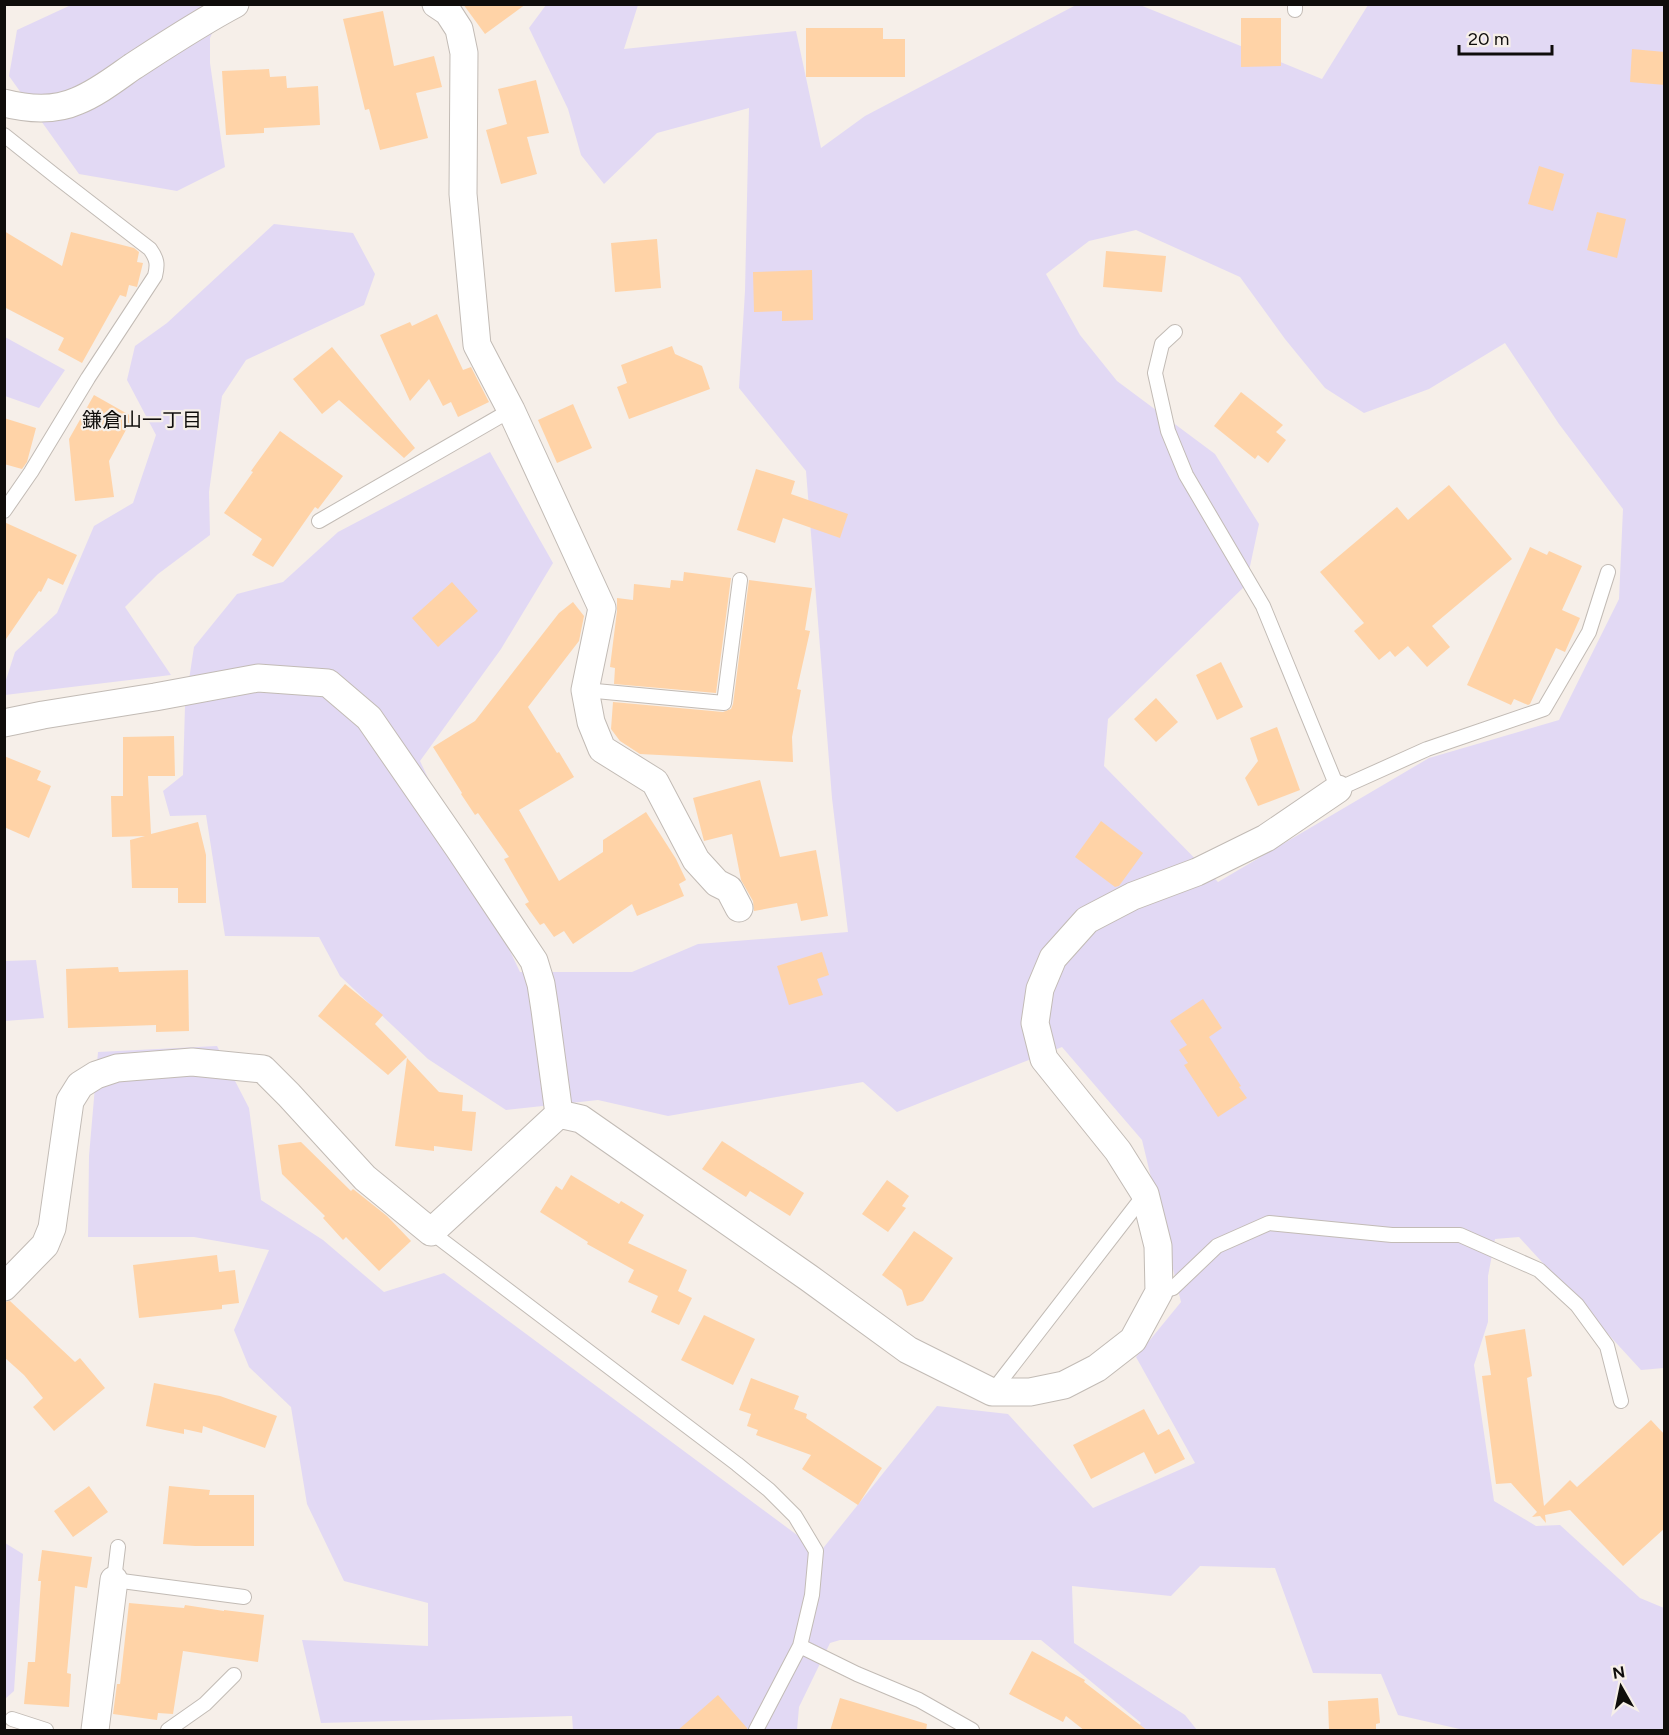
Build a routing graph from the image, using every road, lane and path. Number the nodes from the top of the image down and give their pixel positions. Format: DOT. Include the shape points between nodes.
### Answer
graph roads {
  1 [pos="235,4"];
  2 [pos="436,4"];
  3 [pos="4,103"];
  4 [pos="4,135"];
  5 [pos="1175,332"];
  6 [pos="511,410"];
  7 [pos="4,511"];
  8 [pos="319,521"];
  9 [pos="1608,572"];
  10 [pos="740,580"];
  11 [pos="585,690"];
  12 [pos="4,723"];
  13 [pos="1338,789"];
  14 [pos="739,908"];
  15 [pos="559,1114"];
  16 [pos="1145,1194"];
  17 [pos="431,1232"];
  18 [pos="4,1287"];
  19 [pos="1159,1292"];
  20 [pos="992,1392"];
  21 [pos="1621,1401"];
  22 [pos="118,1546"];
  23 [pos="114,1580"];
  24 [pos="244,1597"];
  25 [pos="800,1646"];
  26 [pos="234,1675"];
  27 [pos="12,1719"];
  28 [pos="46,1731"];
  29 [pos="95,1731"];
  30 [pos="168,1731"];
  31 [pos="756,1731"];
  32 [pos="972,1731"];
  1 -- 3 [label="street" via="76,102 41,108"];
  2 -- 6 [label="street" via="448,12 459,29 464,53 463,194 477,345"];
  4 -- 7 [label="lane" via="150,249 158,265 155,276"];
  5 -- 13 [label="lane" via="1162,344 1155,373 1168,431 1186,476 1263,606"];
  6 -- 8 [label="lane"];
  6 -- 11 [label="street" via="602,608"];
  9 -- 13 [label="lane" via="1589,632 1544,709 1427,749"];
  10 -- 11 [label="lane" via="724,703"];
  11 -- 14 [label="street" via="591,722 602,749 655,782 696,860 717,883 729,889"];
  12 -- 15 [label="street" via="258,678 328,683 369,718 534,962 541,984"];
  13 -- 16 [label="street" via="1266,838 1087,920 1053,958 1040,989 1035,1023 1044,1059 1118,1151"];
  15 -- 17 [label="street"];
  15 -- 20 [label="street" via="581,1119 908,1350"];
  16 -- 19 [label="street" via="1158,1246"];
  16 -- 20 [label="lane"];
  17 -- 18 [label="street" via="365,1178 263,1069 192,1062 117,1068 80,1085 70,1101 52,1228 45,1245"];
  17 -- 25 [label="lane" via="769,1490 795,1516 816,1551 812,1595"];
  19 -- 20 [label="street" via="1133,1340 1097,1368 1064,1385 1030,1392"];
  19 -- 21 [label="lane" via="1173,1288 1217,1246 1269,1223 1392,1235 1460,1235 1539,1270 1577,1305 1607,1346"];
  22 -- 23 [label="lane"];
  23 -- 24 [label="lane"];
  23 -- 29 [label="street"];
  25 -- 31 [label="lane"];
  25 -- 32 [label="lane" via="919,1700"];
  26 -- 30 [label="lane" via="205,1704"];
  27 -- 28 [label="lane"];
}
